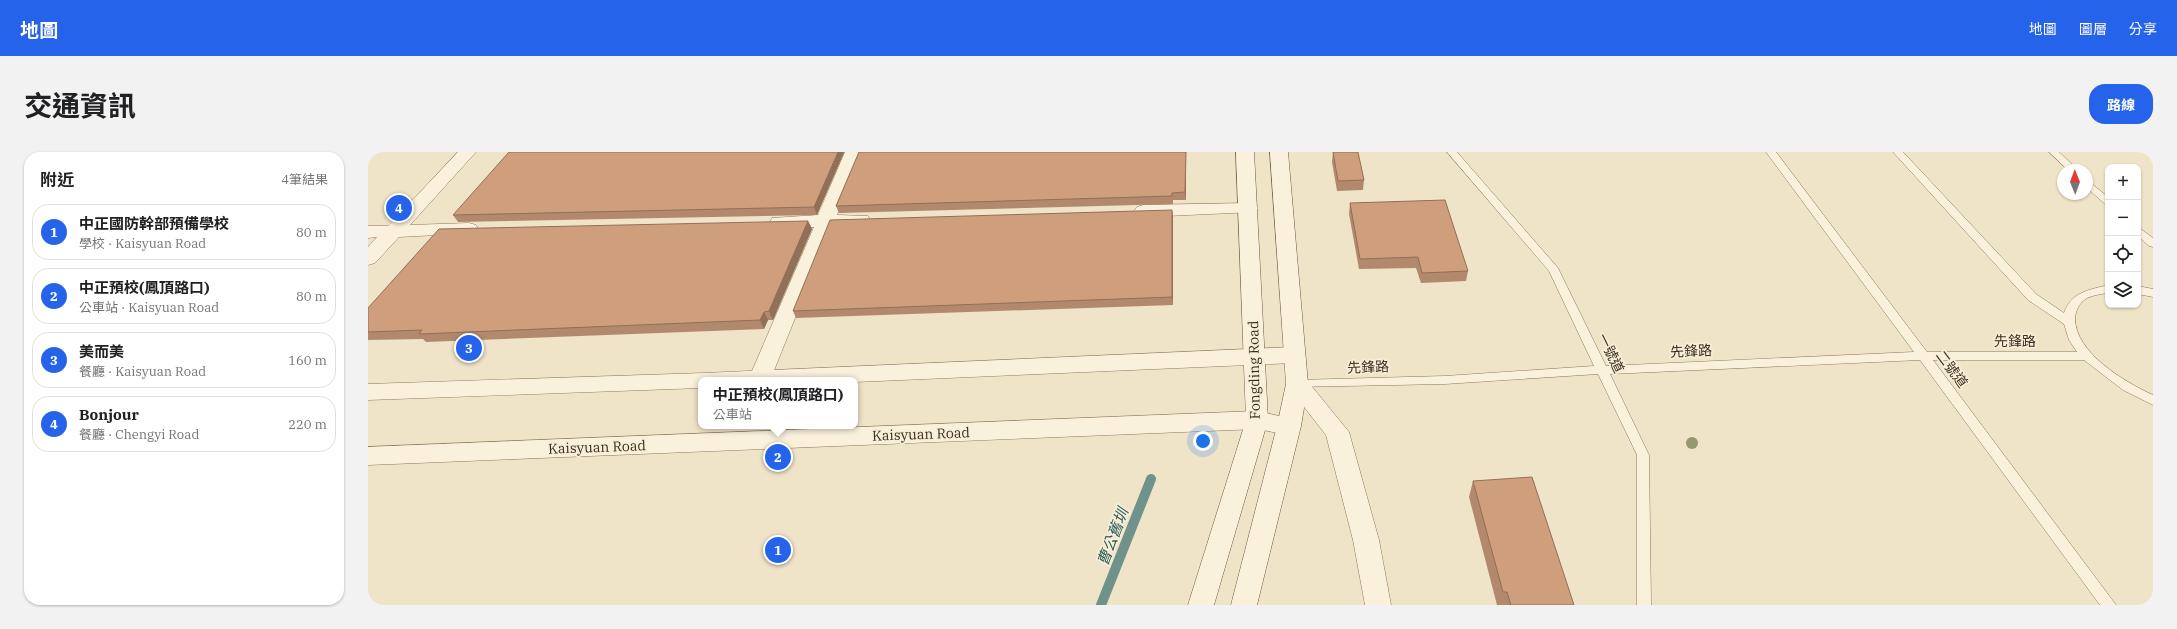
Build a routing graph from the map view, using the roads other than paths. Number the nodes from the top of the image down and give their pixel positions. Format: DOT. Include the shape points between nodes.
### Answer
graph roads {
  1 [pos="467,152"];
  2 [pos="854,152"];
  3 [pos="1245,152"];
  4 [pos="1279,152"];
  5 [pos="1452,152"];
  6 [pos="1771,152"];
  7 [pos="1898,152"];
  8 [pos="2054,152"];
  9 [pos="2067,164"];
  10 [pos="2093,188"];
  11 [pos="2106,200"];
  12 [pos="1249,208"];
  13 [pos="1123,212"];
  14 [pos="880,219"];
  15 [pos="825,221"];
  16 [pos="761,222"];
  17 [pos="490,229"];
  18 [pos="394,231"];
  19 [pos="368,232"];
  20 [pos="2141,233"];
  21 [pos="2153,244"];
  22 [pos="368,259"];
  23 [pos="2105,290"];
  24 [pos="2141,291"];
  25 [pos="2153,293"];
  26 [pos="2068,321"];
  27 [pos="1294,355"];
  28 [pos="1923,356"];
  29 [pos="2087,356"];
  30 [pos="1255,358"];
  31 [pos="1602,370"];
  32 [pos="760,377"];
  33 [pos="785,377"];
  34 [pos="698,380"];
  35 [pos="1297,384"];
  36 [pos="368,392"];
  37 [pos="2153,400"];
  38 [pos="1257,420"];
  39 [pos="1289,426"];
  40 [pos="368,456"];
  41 [pos="1201,605"];
  42 [pos="1244,605"];
  43 [pos="1378,605"];
  44 [pos="1644,605"];
  45 [pos="2109,605"];
  1 -- 18 [label="street"];
  2 -- 15 [label="street"];
  3 -- 12 [label="street, Fongding Road"];
  4 -- 27 [label="street"];
  5 -- 31 [label="lane, 一號道" via="1554,270"];
  6 -- 28 [label="lane, 二號道"];
  7 -- 26 [label="lane" via="2032,297"];
  8 -- 9 [label="lane"];
  10 -- 11 [label="lane"];
  12 -- 13 [label="street"];
  12 -- 30 [label="street, Fongding Road"];
  14 -- 15 [label="street"];
  15 -- 16 [label="street"];
  15 -- 32 [label="street"];
  17 -- 18 [label="street"];
  18 -- 19 [label="street"];
  18 -- 22 [label="street"];
  20 -- 21 [label="lane"];
  23 -- 26 [label="lane" via="2086,294 2072,305"];
  24 -- 25 [label="lane"];
  26 -- 29 [label="lane" via="2073,337"];
  27 -- 30 [label="street"];
  27 -- 35 [label="street"];
  28 -- 29 [label="lane, 先鋒路"];
  28 -- 31 [label="lane, 先鋒路"];
  28 -- 45 [label="lane, 二號道"];
  29 -- 37 [label="lane" via="2112,377"];
  30 -- 33 [label="street"];
  30 -- 38 [label="street, Fongding Road"];
  31 -- 35 [label="lane, 先鋒路" via="1444,380"];
  31 -- 44 [label="lane, 一號道" via="1643,455"];
  34 -- 36 [label="street"];
  35 -- 39 [label="street"];
  35 -- 43 [label="street" via="1337,432 1366,540"];
  38 -- 39 [label="street, Kaisyuan Road"];
  38 -- 40 [label="street, Kaisyuan Road"];
  38 -- 41 [label="street, Fongding Road"];
  39 -- 42 [label="street"];
}
